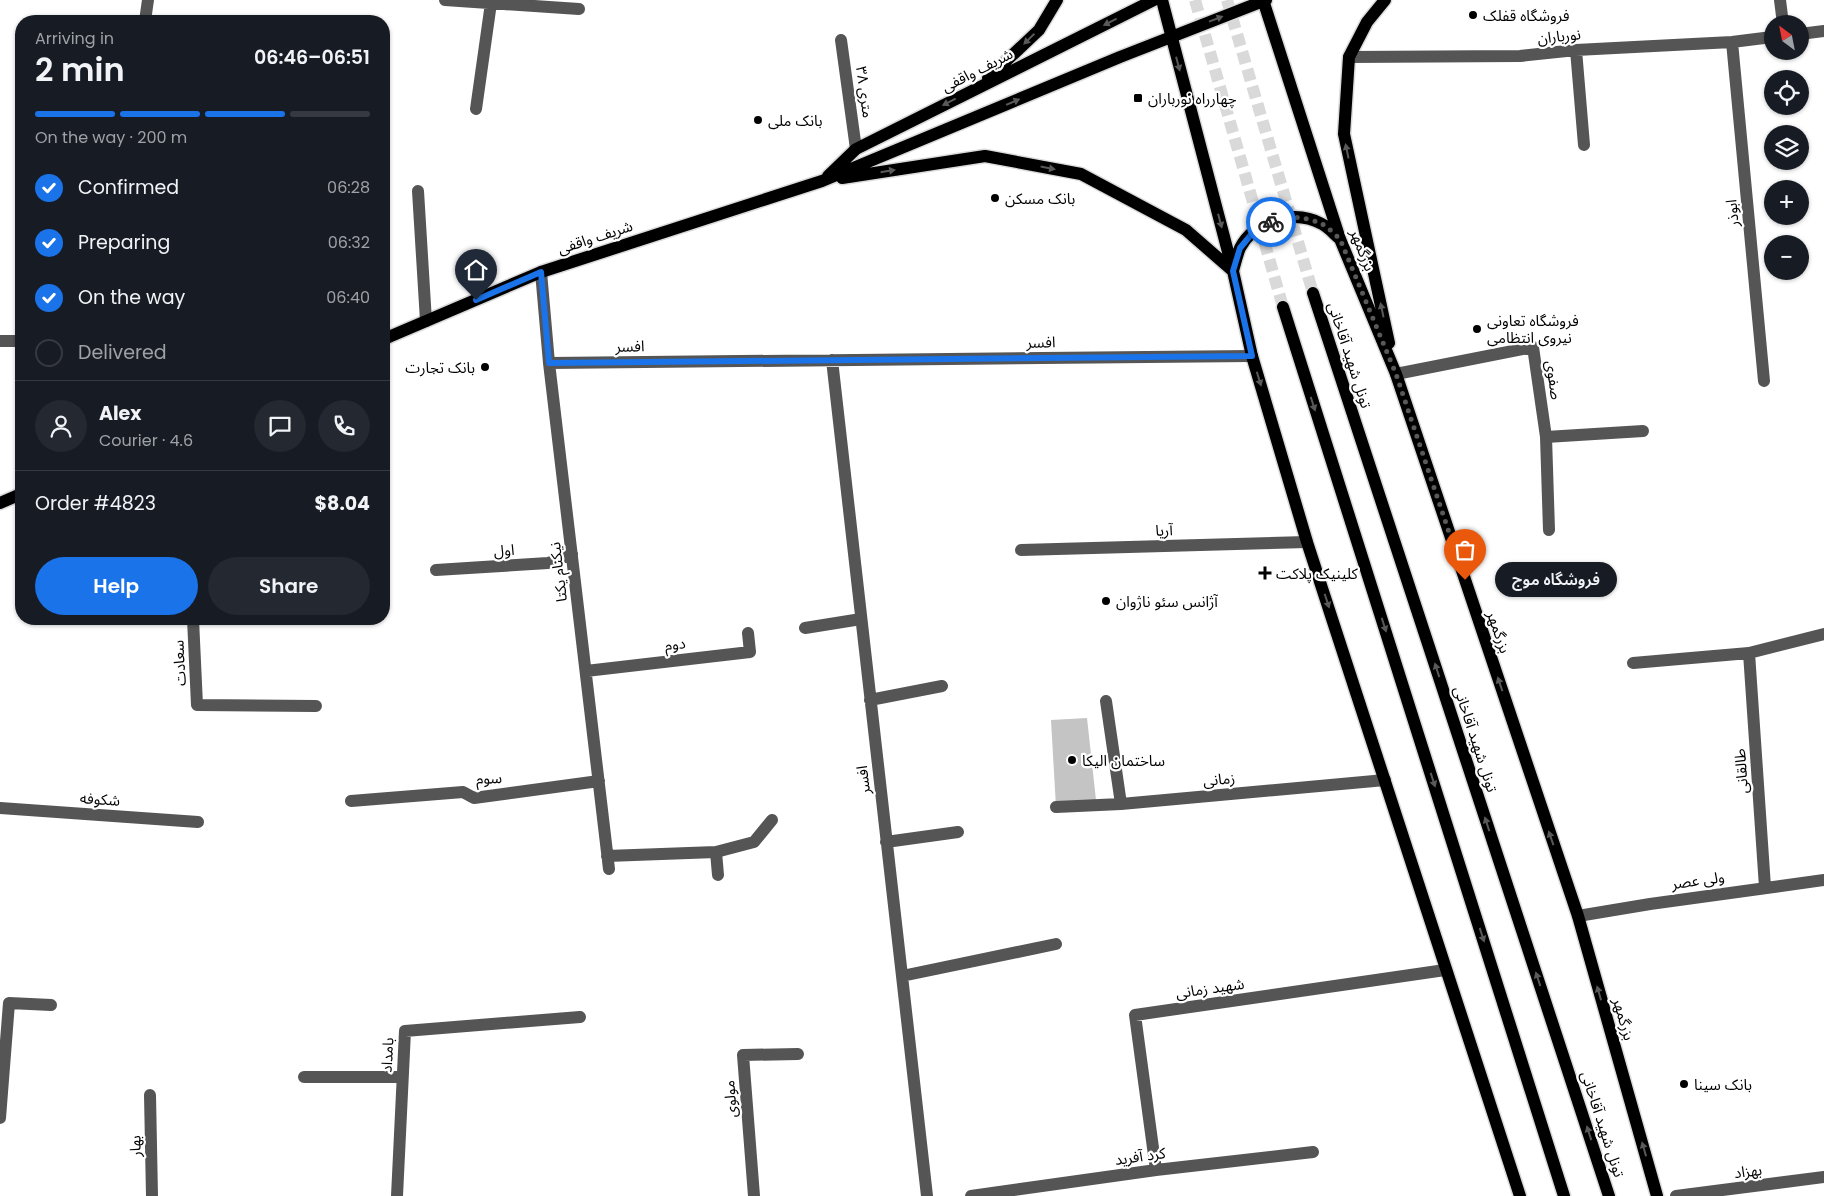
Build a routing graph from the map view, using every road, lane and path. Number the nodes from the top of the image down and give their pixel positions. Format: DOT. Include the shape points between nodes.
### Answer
graph roads {
  1 [pos="148,0"];
  2 [pos="445,0"];
  3 [pos="1057,0"];
  4 [pos="1154,0"];
  5 [pos="1162,0"];
  6 [pos="1264,0"];
  7 [pos="1384,0"];
  8 [pos="1780,0"];
  9 [pos="491,3"];
  10 [pos="579,9"];
  11 [pos="147,15"];
  12 [pos="1782,15"];
  13 [pos="1824,31"];
  14 [pos="1809,33"];
  15 [pos="1171,37"];
  16 [pos="1764,38"];
  17 [pos="841,40"];
  18 [pos="1732,42"];
  19 [pos="1576,50"];
  20 [pos="1348,57"];
  21 [pos="978,88"];
  22 [pos="476,108"];
  23 [pos="1584,145"];
  24 [pos="856,149"];
  25 [pos="822,181"];
  26 [pos="418,192"];
  27 [pos="1340,239"];
  28 [pos="1233,271"];
  29 [pos="541,272"];
  30 [pos="1313,293"];
  31 [pos="1283,307"];
  32 [pos="426,320"];
  33 [pos="390,336"];
  34 [pos="0,341"];
  35 [pos="15,341"];
  36 [pos="1252,356"];
  37 [pos="832,360"];
  38 [pos="549,363"];
  39 [pos="1396,374"];
  40 [pos="1764,381"];
  41 [pos="1643,430"];
  42 [pos="1546,437"];
  43 [pos="15,497"];
  44 [pos="0,503"];
  45 [pos="1549,530"];
  46 [pos="1308,542"];
  47 [pos="1021,550"];
  48 [pos="572,554"];
  49 [pos="436,570"];
  50 [pos="861,619"];
  51 [pos="193,625"];
  52 [pos="806,628"];
  53 [pos="748,633"];
  54 [pos="1824,634"];
  55 [pos="1749,653"];
  56 [pos="1633,663"];
  57 [pos="586,671"];
  58 [pos="942,686"];
  59 [pos="870,700"];
  60 [pos="1106,701"];
  61 [pos="316,706"];
  62 [pos="1385,780"];
  63 [pos="598,781"];
  64 [pos="351,801"];
  65 [pos="1121,804"];
  66 [pos="0,808"];
  67 [pos="1056,808"];
  68 [pos="772,820"];
  69 [pos="198,822"];
  70 [pos="958,832"];
  71 [pos="886,842"];
  72 [pos="716,852"];
  73 [pos="607,856"];
  74 [pos="609,869"];
  75 [pos="718,875"];
  76 [pos="1824,880"];
  77 [pos="1765,888"];
  78 [pos="1578,916"];
  79 [pos="1056,944"];
  80 [pos="1445,970"];
  81 [pos="902,976"];
  82 [pos="51,1005"];
  83 [pos="580,1018"];
  84 [pos="798,1054"];
  85 [pos="402,1077"];
  86 [pos="304,1078"];
  87 [pos="150,1095"];
  88 [pos="0,1118"];
  89 [pos="1313,1152"];
  90 [pos="1156,1170"];
  91 [pos="1824,1177"];
  92 [pos="152,1196"];
  93 [pos="397,1196"];
  94 [pos="754,1196"];
  95 [pos="927,1196"];
  96 [pos="972,1196"];
  97 [pos="1520,1196"];
  98 [pos="1564,1196"];
  99 [pos="1609,1196"];
  100 [pos="1657,1196"];
  101 [pos="1676,1196"];
  1 -- 11 [label="street"];
  2 -- 9 [label="street"];
  3 -- 21 [label="main road, one-way" via="1039,30"];
  4 -- 21 [label="main road, شریف واقفی, one-way"];
  5 -- 15 [label="main road"];
  15 -- 6 [label="main road, شریف واقفی, one-way"];
  6 -- 27 [label="main road, بزرگمهر"];
  7 -- 20 [label="main road" via="1367,22"];
  8 -- 12 [label="street"];
  9 -- 10 [label="street"];
  9 -- 22 [label="street"];
  13 -- 14 [label="street"];
  25 -- 15 [label="main road, شریف واقفی, one-way"];
  15 -- 28 [label="main road, one-way"];
  16 -- 18 [label="street, نورباران"];
  17 -- 24 [label="street, ۳۸ متری"];
  18 -- 19 [label="street, نورباران"];
  18 -- 40 [label="street, ابوذر"];
  19 -- 20 [label="street, نورباران" via="1520,56"];
  19 -- 23 [label="street"];
  39 -- 20 [label="main road, one-way" via="1344,134"];
  21 -- 24 [label="main road, شریف واقفی, one-way"];
  24 -- 25 [label="main road, شریف واقفی"];
  25 -- 28 [label="main road, one-way" via="985,156 1081,174 1186,230"];
  25 -- 29 [label="main road, شریف واقفی"];
  26 -- 32 [label="street"];
  27 -- 28 [label="main road" via="1322,224 1307,219 1276,219 1255,230 1240,248"];
  27 -- 39 [label="main road, بزرگمهر"];
  28 -- 36 [label="main road"];
  29 -- 32 [label="main road, شریف واقفی"];
  29 -- 38 [label="street, نیکنام یکتا"];
  99 -- 30 [label="main road, تونل شهید آقاخانی, one-way"];
  31 -- 98 [label="main road, one-way"];
  32 -- 33 [label="main road, شریف واقفی"];
  34 -- 35 [label="street"];
  36 -- 37 [label="street, افسر"];
  36 -- 46 [label="main road, one-way"];
  37 -- 38 [label="street, افسر"];
  37 -- 50 [label="street, افسر"];
  38 -- 48 [label="street, نیکنام یکتا"];
  39 -- 42 [label="street, صفوی" via="1533,347"];
  78 -- 39 [label="main road, بزرگمهر, one-way"];
  41 -- 42 [label="street"];
  42 -- 45 [label="street, صفوی"];
  43 -- 44 [label="main road"];
  46 -- 47 [label="street, آریا"];
  46 -- 62 [label="main road, one-way"];
  48 -- 49 [label="street, اول" via="548,563"];
  48 -- 57 [label="street, نیکنام یکتا"];
  50 -- 52 [label="street"];
  50 -- 59 [label="street, افسر"];
  51 -- 61 [label="street, سعادت" via="197,705"];
  53 -- 57 [label="street, دوم" via="750,652"];
  54 -- 55 [label="street"];
  55 -- 56 [label="street"];
  55 -- 77 [label="street, طالقانی"];
  57 -- 63 [label="street, نیکنام یکتا"];
  58 -- 59 [label="street"];
  59 -- 71 [label="street, افسر"];
  60 -- 65 [label="street"];
  62 -- 65 [label="street, زمانی"];
  62 -- 80 [label="main road"];
  63 -- 64 [label="street, سوم" via="474,798 464,792"];
  63 -- 73 [label="street, نیکنام یکتا"];
  65 -- 67 [label="street, زمانی"];
  66 -- 69 [label="street, شکوفه"];
  68 -- 72 [label="street" via="754,842"];
  70 -- 71 [label="street"];
  71 -- 81 [label="street, افسر"];
  72 -- 73 [label="street"];
  72 -- 75 [label="street"];
  73 -- 74 [label="street, نیکنام یکتا"];
  76 -- 77 [label="street, ولی عصر"];
  77 -- 78 [label="street, ولی عصر"];
  100 -- 78 [label="main road, بزرگمهر, one-way"];
  79 -- 81 [label="street"];
  80 -- 90 [label="street, شهید زمانی" via="1135,1015"];
  80 -- 97 [label="main road"];
  81 -- 95 [label="street, افسر"];
  82 -- 88 [label="street" via="9,1003"];
  83 -- 85 [label="street, بامداد" via="405,1031"];
  84 -- 94 [label="street, مولوی" via="743,1054"];
  85 -- 86 [label="street"];
  85 -- 93 [label="street, بامداد"];
  87 -- 92 [label="street, بهار"];
  89 -- 90 [label="street, کرد آفرید"];
  90 -- 96 [label="street, کرد آفرید"];
  91 -- 101 [label="street, بهزاد"];
}
